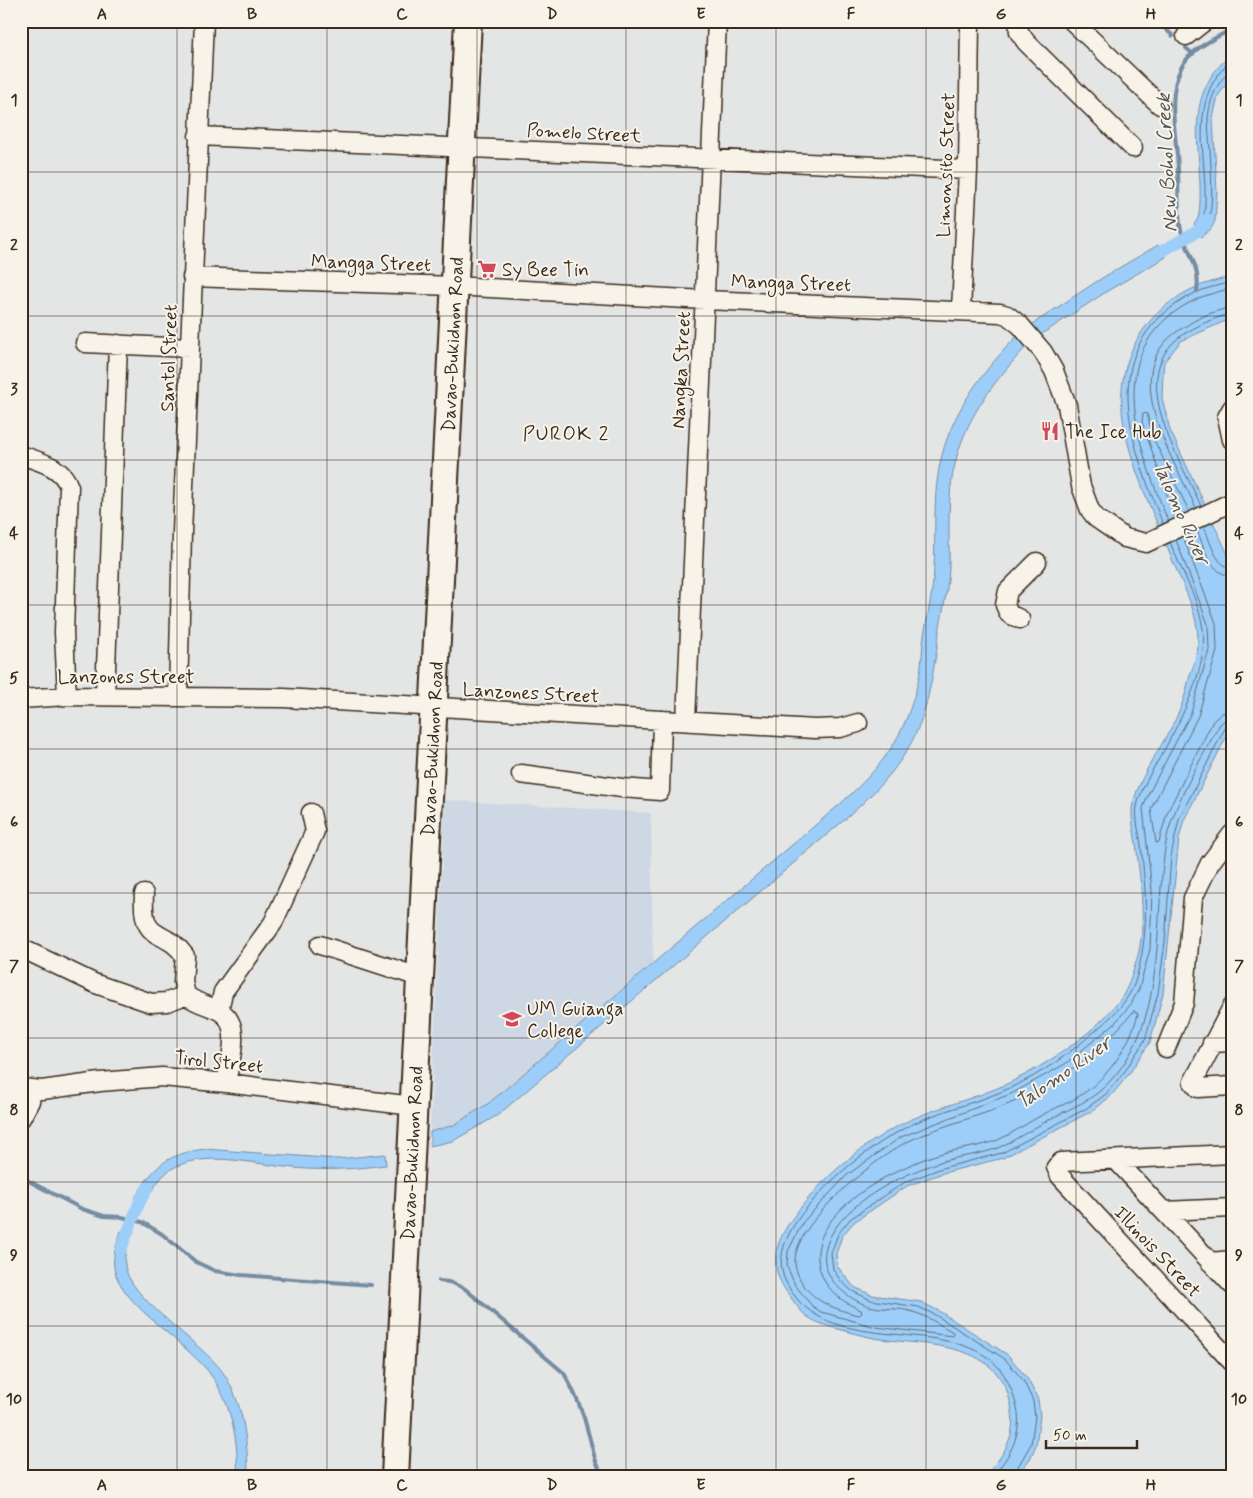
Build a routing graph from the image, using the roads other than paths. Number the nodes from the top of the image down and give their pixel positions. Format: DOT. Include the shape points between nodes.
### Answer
graph roads {
  1 [pos="204,21"];
  2 [pos="468,21"];
  3 [pos="717,21"];
  4 [pos="970,21"];
  5 [pos="1072,21"];
  6 [pos="1205,21"];
  7 [pos="1018,23"];
  8 [pos="1186,36"];
  9 [pos="1160,105"];
  10 [pos="198,136"];
  11 [pos="461,148"];
  12 [pos="1133,148"];
  13 [pos="711,160"];
  14 [pos="968,170"];
  15 [pos="192,277"];
  16 [pos="454,286"];
  17 [pos="705,300"];
  18 [pos="960,310"];
  19 [pos="85,343"];
  20 [pos="118,344"];
  21 [pos="189,348"];
  22 [pos="1232,408"];
  23 [pos="1232,440"];
  24 [pos="21,456"];
  25 [pos="1232,502"];
  26 [pos="1037,562"];
  27 [pos="1020,619"];
  28 [pos="67,696"];
  29 [pos="105,696"];
  30 [pos="178,697"];
  31 [pos="21,699"];
  32 [pos="433,708"];
  33 [pos="662,720"];
  34 [pos="686,721"];
  35 [pos="858,723"];
  36 [pos="521,774"];
  37 [pos="311,813"];
  38 [pos="1232,834"];
  39 [pos="144,894"];
  40 [pos="320,945"];
  41 [pos="21,948"];
  42 [pos="419,977"];
  43 [pos="186,995"];
  44 [pos="1232,1007"];
  45 [pos="222,1012"];
  46 [pos="1232,1042"];
  47 [pos="1212,1043"];
  48 [pos="1166,1048"];
  49 [pos="226,1082"];
  50 [pos="1232,1086"];
  51 [pos="27,1089"];
  52 [pos="413,1106"];
  53 [pos="21,1118"];
  54 [pos="1232,1154"];
  55 [pos="1116,1160"];
  56 [pos="1232,1208"];
  57 [pos="1164,1212"];
  58 [pos="1232,1260"];
  59 [pos="1210,1262"];
  60 [pos="1232,1284"];
  61 [pos="1232,1362"];
  62 [pos="395,1477"];
  1 -- 10 [label="street, Santol Street"];
  2 -- 11 [label="highway, Davao-Bukidnon Road"];
  3 -- 13 [label="street, Nangka Street"];
  4 -- 14 [label="street, Limonsito Street"];
  5 -- 9 [label="street"];
  6 -- 8 [label="street"];
  7 -- 12 [label="street" via="1019,32 1026,42"];
  10 -- 11 [label="street, Pomelo Street"];
  10 -- 15 [label="street, Santol Street"];
  11 -- 13 [label="street, Pomelo Street"];
  11 -- 16 [label="highway, Davao-Bukidnon Road"];
  13 -- 14 [label="street, Pomelo Street"];
  13 -- 17 [label="street, Nangka Street"];
  14 -- 18 [label="street, Limonsito Street"];
  15 -- 16 [label="street, Mangga Street"];
  15 -- 21 [label="street, Santol Street"];
  16 -- 17 [label="street, Mangga Street"];
  16 -- 32 [label="highway, Davao-Bukidnon Road"];
  17 -- 18 [label="street, Mangga Street"];
  17 -- 34 [label="street, Nangka Street"];
  18 -- 25 [label="street, Mangga Street" via="1007,315 1020,324 1051,364 1063,392 1079,478 1090,510 1102,523 1139,543 1151,541"];
  19 -- 20 [label="street"];
  20 -- 21 [label="street"];
  20 -- 29 [label="street"];
  21 -- 30 [label="street, Santol Street"];
  22 -- 23 [label="street" via="1227,417"];
  24 -- 28 [label="street" via="58,470 69,487 64,632"];
  26 -- 27 [label="street" via="1008,591 1005,605 1009,614"];
  28 -- 29 [label="street, Lanzones Street"];
  28 -- 31 [label="street, Lanzones Street"];
  29 -- 30 [label="street, Lanzones Street"];
  30 -- 32 [label="street, Lanzones Street" via="284,698"];
  32 -- 33 [label="street, Lanzones Street"];
  32 -- 42 [label="highway, Davao-Bukidnon Road"];
  33 -- 34 [label="street, Lanzones Street"];
  33 -- 36 [label="street" via="660,791"];
  34 -- 35 [label="street, Lanzones Street" via="815,729"];
  37 -- 45 [label="street" via="314,830 311,840 273,923 224,992 220,1006"];
  38 -- 48 [label="street" via="1210,862 1192,898 1184,1003"];
  39 -- 43 [label="street" via="144,919 148,927 185,956 183,982"];
  40 -- 42 [label="street"];
  41 -- 43 [label="street" via="96,984 151,1003 167,1002"];
  42 -- 52 [label="highway, Davao-Bukidnon Road"];
  43 -- 45 [label="street" via="202,1006"];
  44 -- 47 [label="street"];
  45 -- 49 [label="street" via="233,1036"];
  46 -- 47 [label="street"];
  47 -- 50 [label="street" via="1193,1080 1194,1085 1198,1088"];
  49 -- 51 [label="street, Tirol Street" via="147,1078"];
  49 -- 52 [label="street, Tirol Street"];
  51 -- 53 [label="street" via="30,1101"];
  52 -- 62 [label="highway, Davao-Bukidnon Road"];
  54 -- 55 [label="street"];
  55 -- 57 [label="street"];
  55 -- 61 [label="street, Illinois Street" via="1061,1162 1056,1167 1060,1176"];
  56 -- 57 [label="street"];
  57 -- 59 [label="street"];
  58 -- 59 [label="street"];
  59 -- 60 [label="street"];
}
